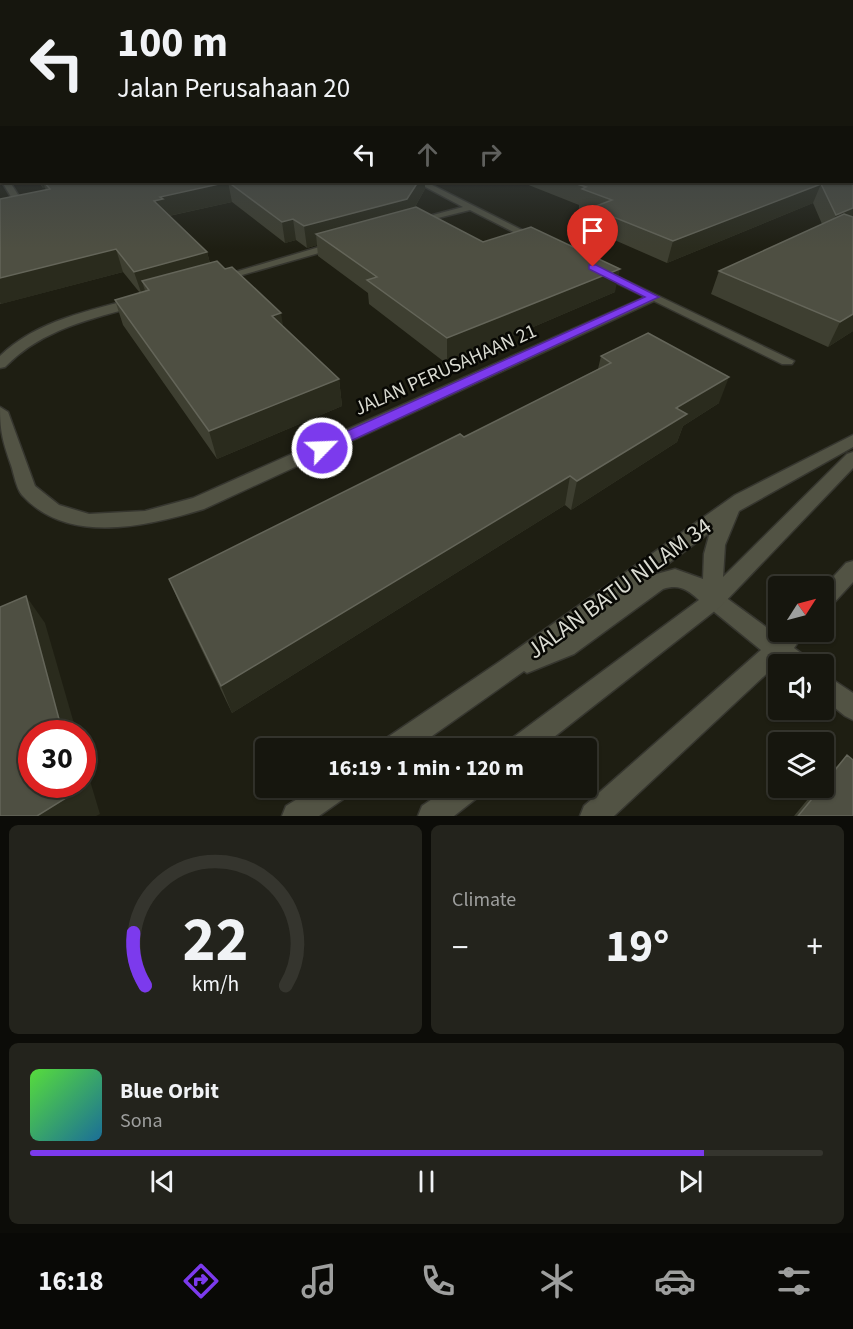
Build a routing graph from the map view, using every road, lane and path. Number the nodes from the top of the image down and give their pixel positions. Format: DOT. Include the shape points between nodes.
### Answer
graph roads {
  1 [pos="6,183"];
  2 [pos="422,183"];
  3 [pos="27,196"];
  4 [pos="471,207"];
  5 [pos="405,226"];
  6 [pos="349,241"];
  7 [pos="546,244"];
  8 [pos="589,266"];
  9 [pos="204,282"];
  10 [pos="654,297"];
  11 [pos="148,299"];
  12 [pos="787,361"];
  13 [pos="0,364"];
  14 [pos="0,412"];
  15 [pos="853,440"];
  16 [pos="853,458"];
  17 [pos="741,500"];
  18 [pos="853,569"];
  19 [pos="834,589"];
  20 [pos="714,600"];
  21 [pos="768,630"];
  22 [pos="784,642"];
  23 [pos="507,670"];
  24 [pos="834,693"];
  25 [pos="853,708"];
  26 [pos="408,738"];
  27 [pos="533,738"];
  28 [pos="322,798"];
  29 [pos="456,798"];
  30 [pos="296,816"];
  31 [pos="432,816"];
  32 [pos="594,816"];
  1 -- 3 [label="street" via="12,199"];
  2 -- 4 [label="street"];
  4 -- 5 [label="street"];
  4 -- 7 [label="street"];
  6 -- 9 [label="street"];
  8 -- 10 [label="street"];
  10 -- 12 [label="street"];
  10 -- 14 [label="street, JALAN PERUSAHAAN 21" via="198,504 145,518 89,521 53,510 28,490"];
  11 -- 13 [label="street" via="30,337"];
  15 -- 17 [label="street, JALAN BATU NILAM 34"];
  16 -- 20 [label="street"];
  17 -- 20 [label="street" via="720,528 713,548"];
  17 -- 23 [label="street, JALAN BATU NILAM 34"];
  18 -- 19 [label="street"];
  20 -- 21 [label="street"];
  20 -- 23 [label="street" via="695,584 675,577 657,582 566,647"];
  20 -- 27 [label="street"];
  22 -- 32 [label="street"];
  23 -- 26 [label="street, JALAN BATU NILAM 34"];
  24 -- 25 [label="street"];
  28 -- 30 [label="street"];
  29 -- 31 [label="street"];
}
